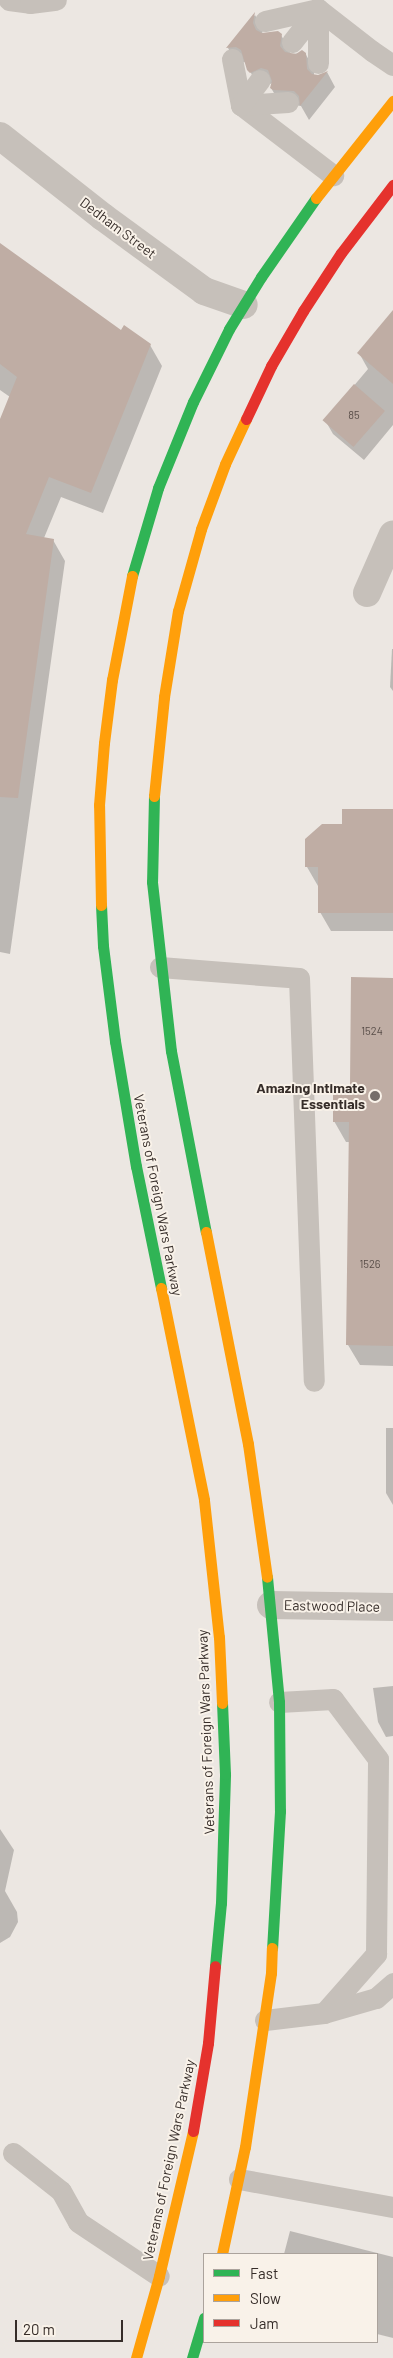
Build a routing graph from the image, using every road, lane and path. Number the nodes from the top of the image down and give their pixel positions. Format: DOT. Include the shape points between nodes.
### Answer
graph roads {
  1 [pos="9,0"];
  2 [pos="56,0"];
  3 [pos="318,9"];
  4 [pos="265,21"];
  5 [pos="292,42"];
  6 [pos="232,59"];
  7 [pos="318,63"];
  8 [pos="393,65"];
  9 [pos="260,80"];
  10 [pos="393,101"];
  11 [pos="288,102"];
  12 [pos="241,105"];
  13 [pos="0,136"];
  14 [pos="333,175"];
  15 [pos="393,185"];
  16 [pos="244,305"];
  17 [pos="393,534"];
  18 [pos="367,593"];
  19 [pos="160,967"];
  20 [pos="314,1381"];
  21 [pos="271,1605"];
  22 [pos="393,1607"];
  23 [pos="279,1702"];
  24 [pos="378,1759"];
  25 [pos="393,1782"];
  26 [pos="393,1983"];
  27 [pos="324,2013"];
  28 [pos="265,2020"];
  29 [pos="13,2153"];
  30 [pos="239,2179"];
  31 [pos="393,2207"];
  32 [pos="222,2253"];
  33 [pos="159,2276"];
  34 [pos="203,2321"];
  35 [pos="136,2358"];
  36 [pos="192,2358"];
  1 -- 2 [label="lane" via="30,3"];
  3 -- 4 [label="lane"];
  3 -- 5 [label="lane"];
  3 -- 7 [label="lane"];
  3 -- 8 [label="lane"];
  6 -- 12 [label="lane"];
  9 -- 12 [label="lane"];
  10 -- 14 [label="highway, Veterans of Foreign Wars Parkway"];
  11 -- 12 [label="lane"];
  12 -- 14 [label="lane"];
  13 -- 16 [label="street, Dedham Street" via="204,291"];
  14 -- 16 [label="highway, Veterans of Foreign Wars Parkway"];
  15 -- 19 [label="highway" via="321,282 271,366 224,464 191,560 172,639 155,774 152,873"];
  16 -- 33 [label="highway, Veterans of Foreign Wars Parkway" via="181,430 143,535 112,680 99,805 103,946 115,1041 136,1166 204,1500 224,1708 224,1841 208,2042 189,2149"];
  17 -- 18 [label="street"];
  19 -- 20 [label="lane" via="298,978"];
  19 -- 21 [label="highway" via="185,1130 248,1444"];
  21 -- 22 [label="street, Eastwood Place"];
  21 -- 23 [label="highway"];
  23 -- 24 [label="lane" via="333,1699"];
  23 -- 28 [label="highway" via="277,1890"];
  24 -- 25 [label="lane"];
  24 -- 27 [label="lane" via="376,1954"];
  26 -- 27 [label="lane" via="376,1998"];
  27 -- 28 [label="lane"];
  28 -- 30 [label="highway"];
  29 -- 33 [label="lane" via="61,2190 78,2222"];
  30 -- 31 [label="lane"];
  30 -- 32 [label="highway"];
  33 -- 35 [label="highway, Veterans of Foreign Wars Parkway"];
  34 -- 36 [label="highway"];
}
